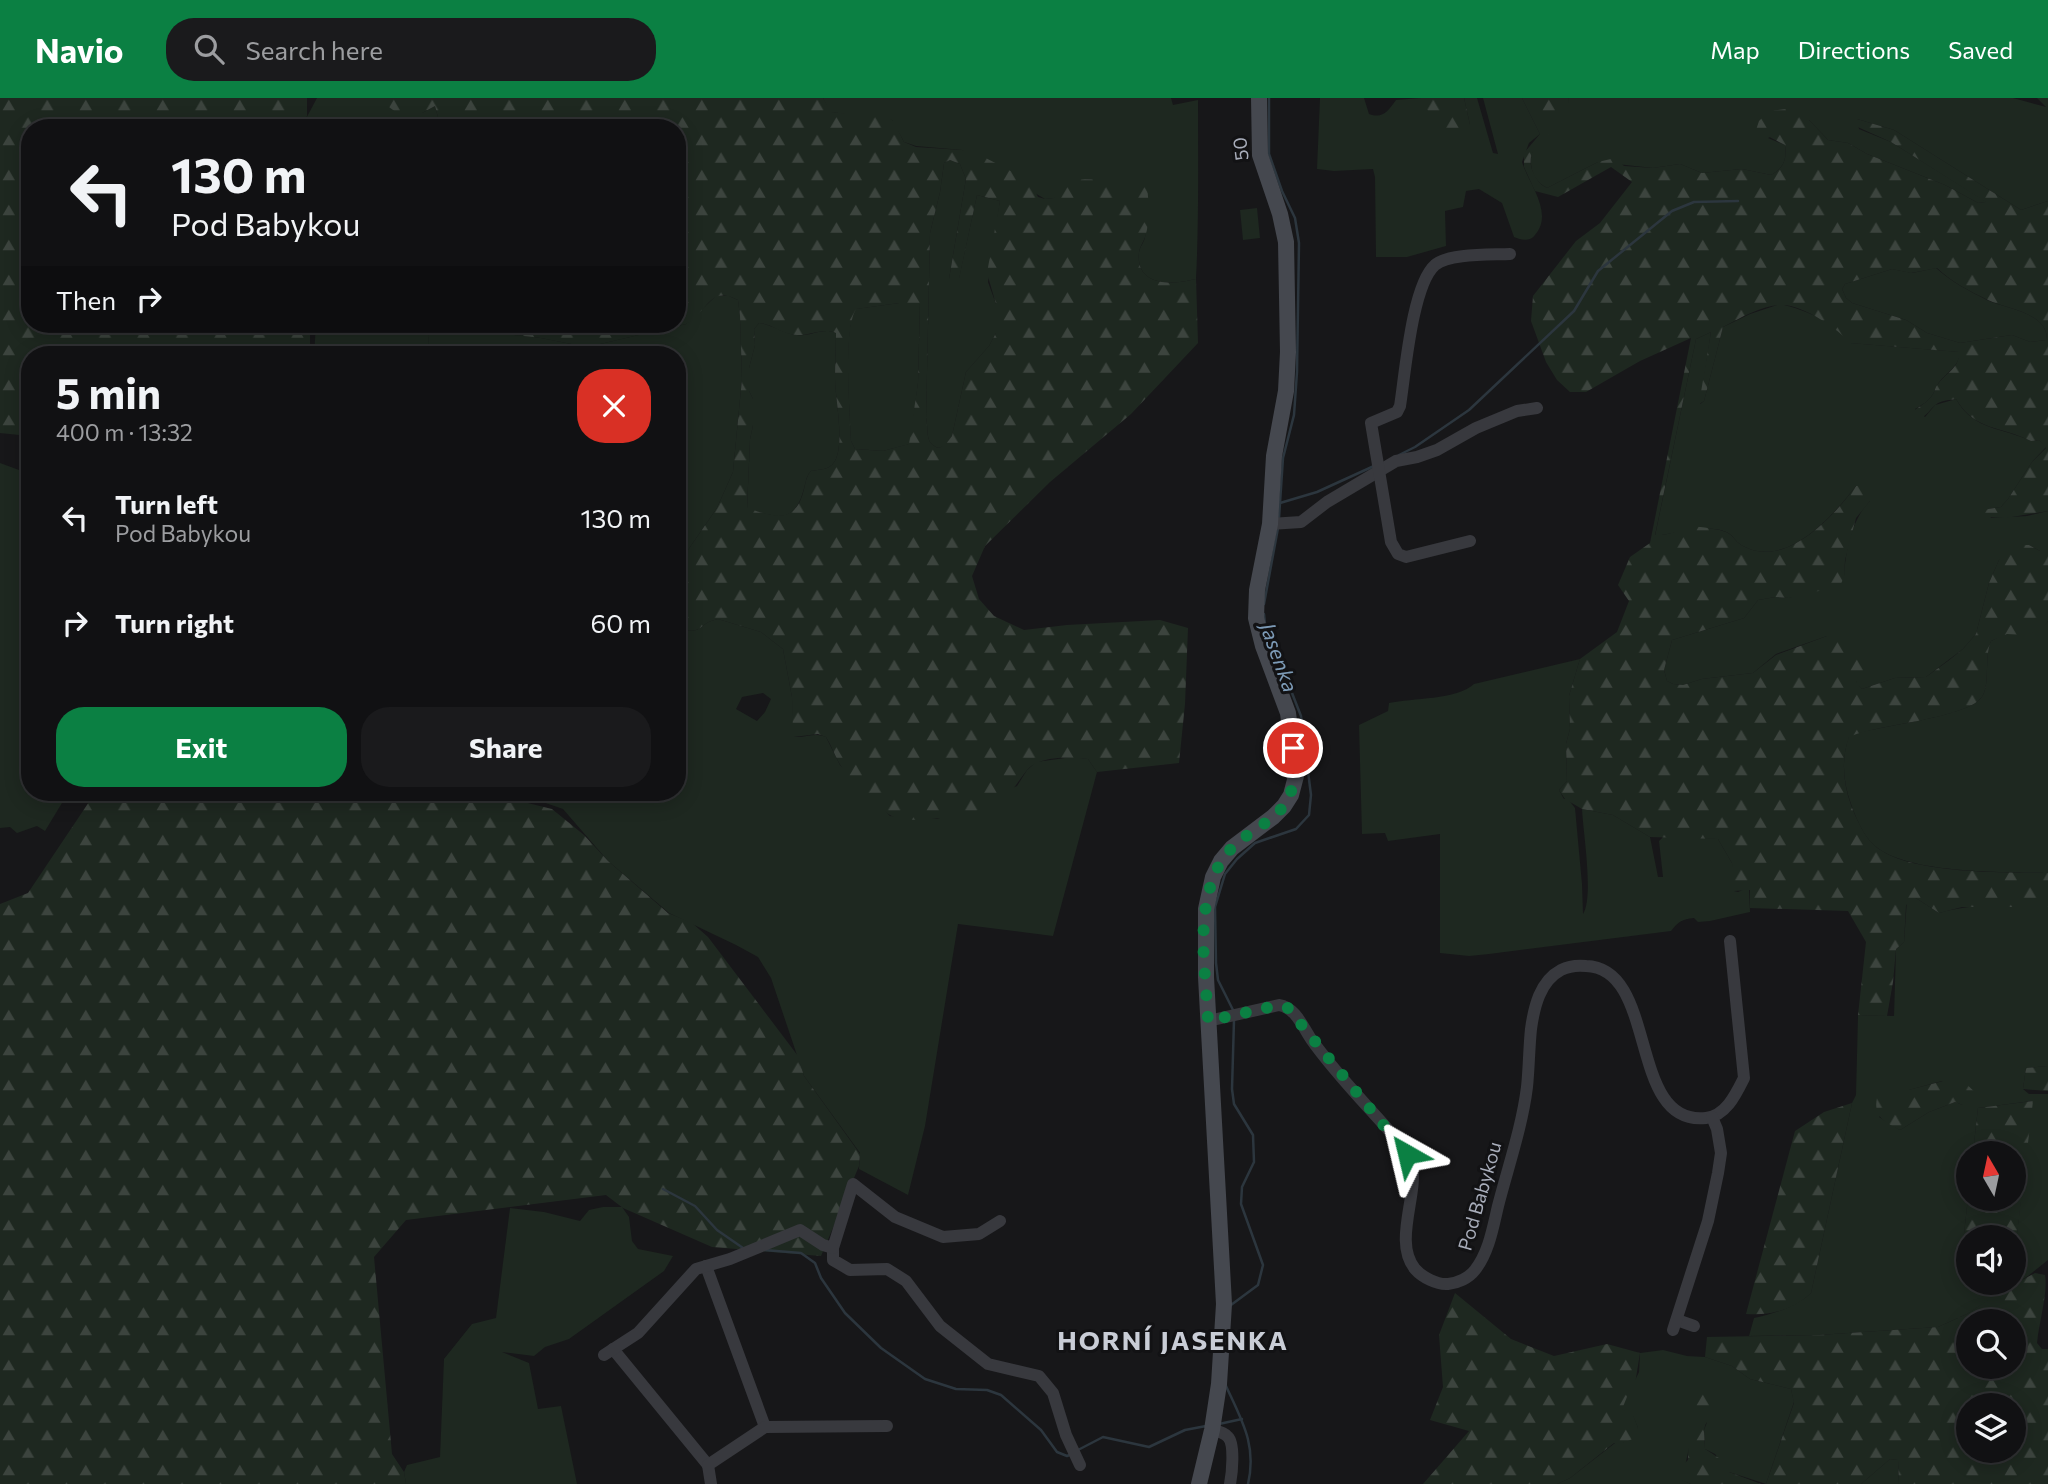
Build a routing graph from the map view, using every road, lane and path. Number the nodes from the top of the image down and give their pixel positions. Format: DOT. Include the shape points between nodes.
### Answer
graph roads {
  1 [pos="1259,98"];
  2 [pos="1510,254"];
  3 [pos="1537,408"];
  4 [pos="1378,463"];
  5 [pos="1276,524"];
  6 [pos="1470,541"];
  7 [pos="1730,941"];
  8 [pos="1216,1020"];
  9 [pos="1712,1117"];
  10 [pos="1000,1220"];
  11 [pos="833,1248"];
  12 [pos="706,1266"];
  13 [pos="1694,1326"];
  14 [pos="887,1426"];
  15 [pos="1212,1426"];
  16 [pos="765,1427"];
  17 [pos="708,1465"];
  18 [pos="1080,1465"];
  19 [pos="711,1484"];
  20 [pos="1199,1484"];
  21 [pos="1230,1484"];
  1 -- 5 [label="street, 50" via="1260,155 1286,242 1288,361 1274,456"];
  2 -- 4 [label="street" via="1448,258 1436,264 1424,281 1400,406 1371,423"];
  3 -- 4 [label="street" via="1476,428 1437,450"];
  4 -- 5 [label="street" via="1301,522"];
  4 -- 6 [label="street" via="1391,542 1398,554 1406,557"];
  5 -- 8 [label="street, 50" via="1257,590 1256,618 1287,713 1296,776 1284,806 1232,848 1213,877 1205,921"];
  7 -- 9 [label="street" via="1744,1077 1724,1110"];
  8 -- 9 [label="street, Pod Babykou" via="1279,1005 1290,1009 1399,1142 1412,1165 1406,1246 1416,1270 1436,1283 1466,1278 1482,1259 1489,1241 1527,1088 1531,1027 1541,988 1554,974 1567,967 1593,966 1619,983 1669,1107 1689,1118"];
  8 -- 15 [label="street, 50" via="1224,1304"];
  9 -- 13 [label="street" via="1721,1153 1708,1221 1675,1325"];
  10 -- 11 [label="street" via="979,1234 943,1237 895,1217 853,1184"];
  11 -- 12 [label="street" via="800,1230"];
  11 -- 18 [label="street" via="833,1260 850,1270 887,1269 906,1281 940,1326 988,1364 1039,1377 1053,1393"];
  12 -- 16 [label="street"];
  12 -- 17 [label="street" via="696,1269 638,1333 609,1352"];
  14 -- 16 [label="street"];
  15 -- 20 [label="street, 50"];
  15 -- 21 [label="street" via="1231,1441"];
  16 -- 17 [label="street"];
  17 -- 19 [label="street"];
}
